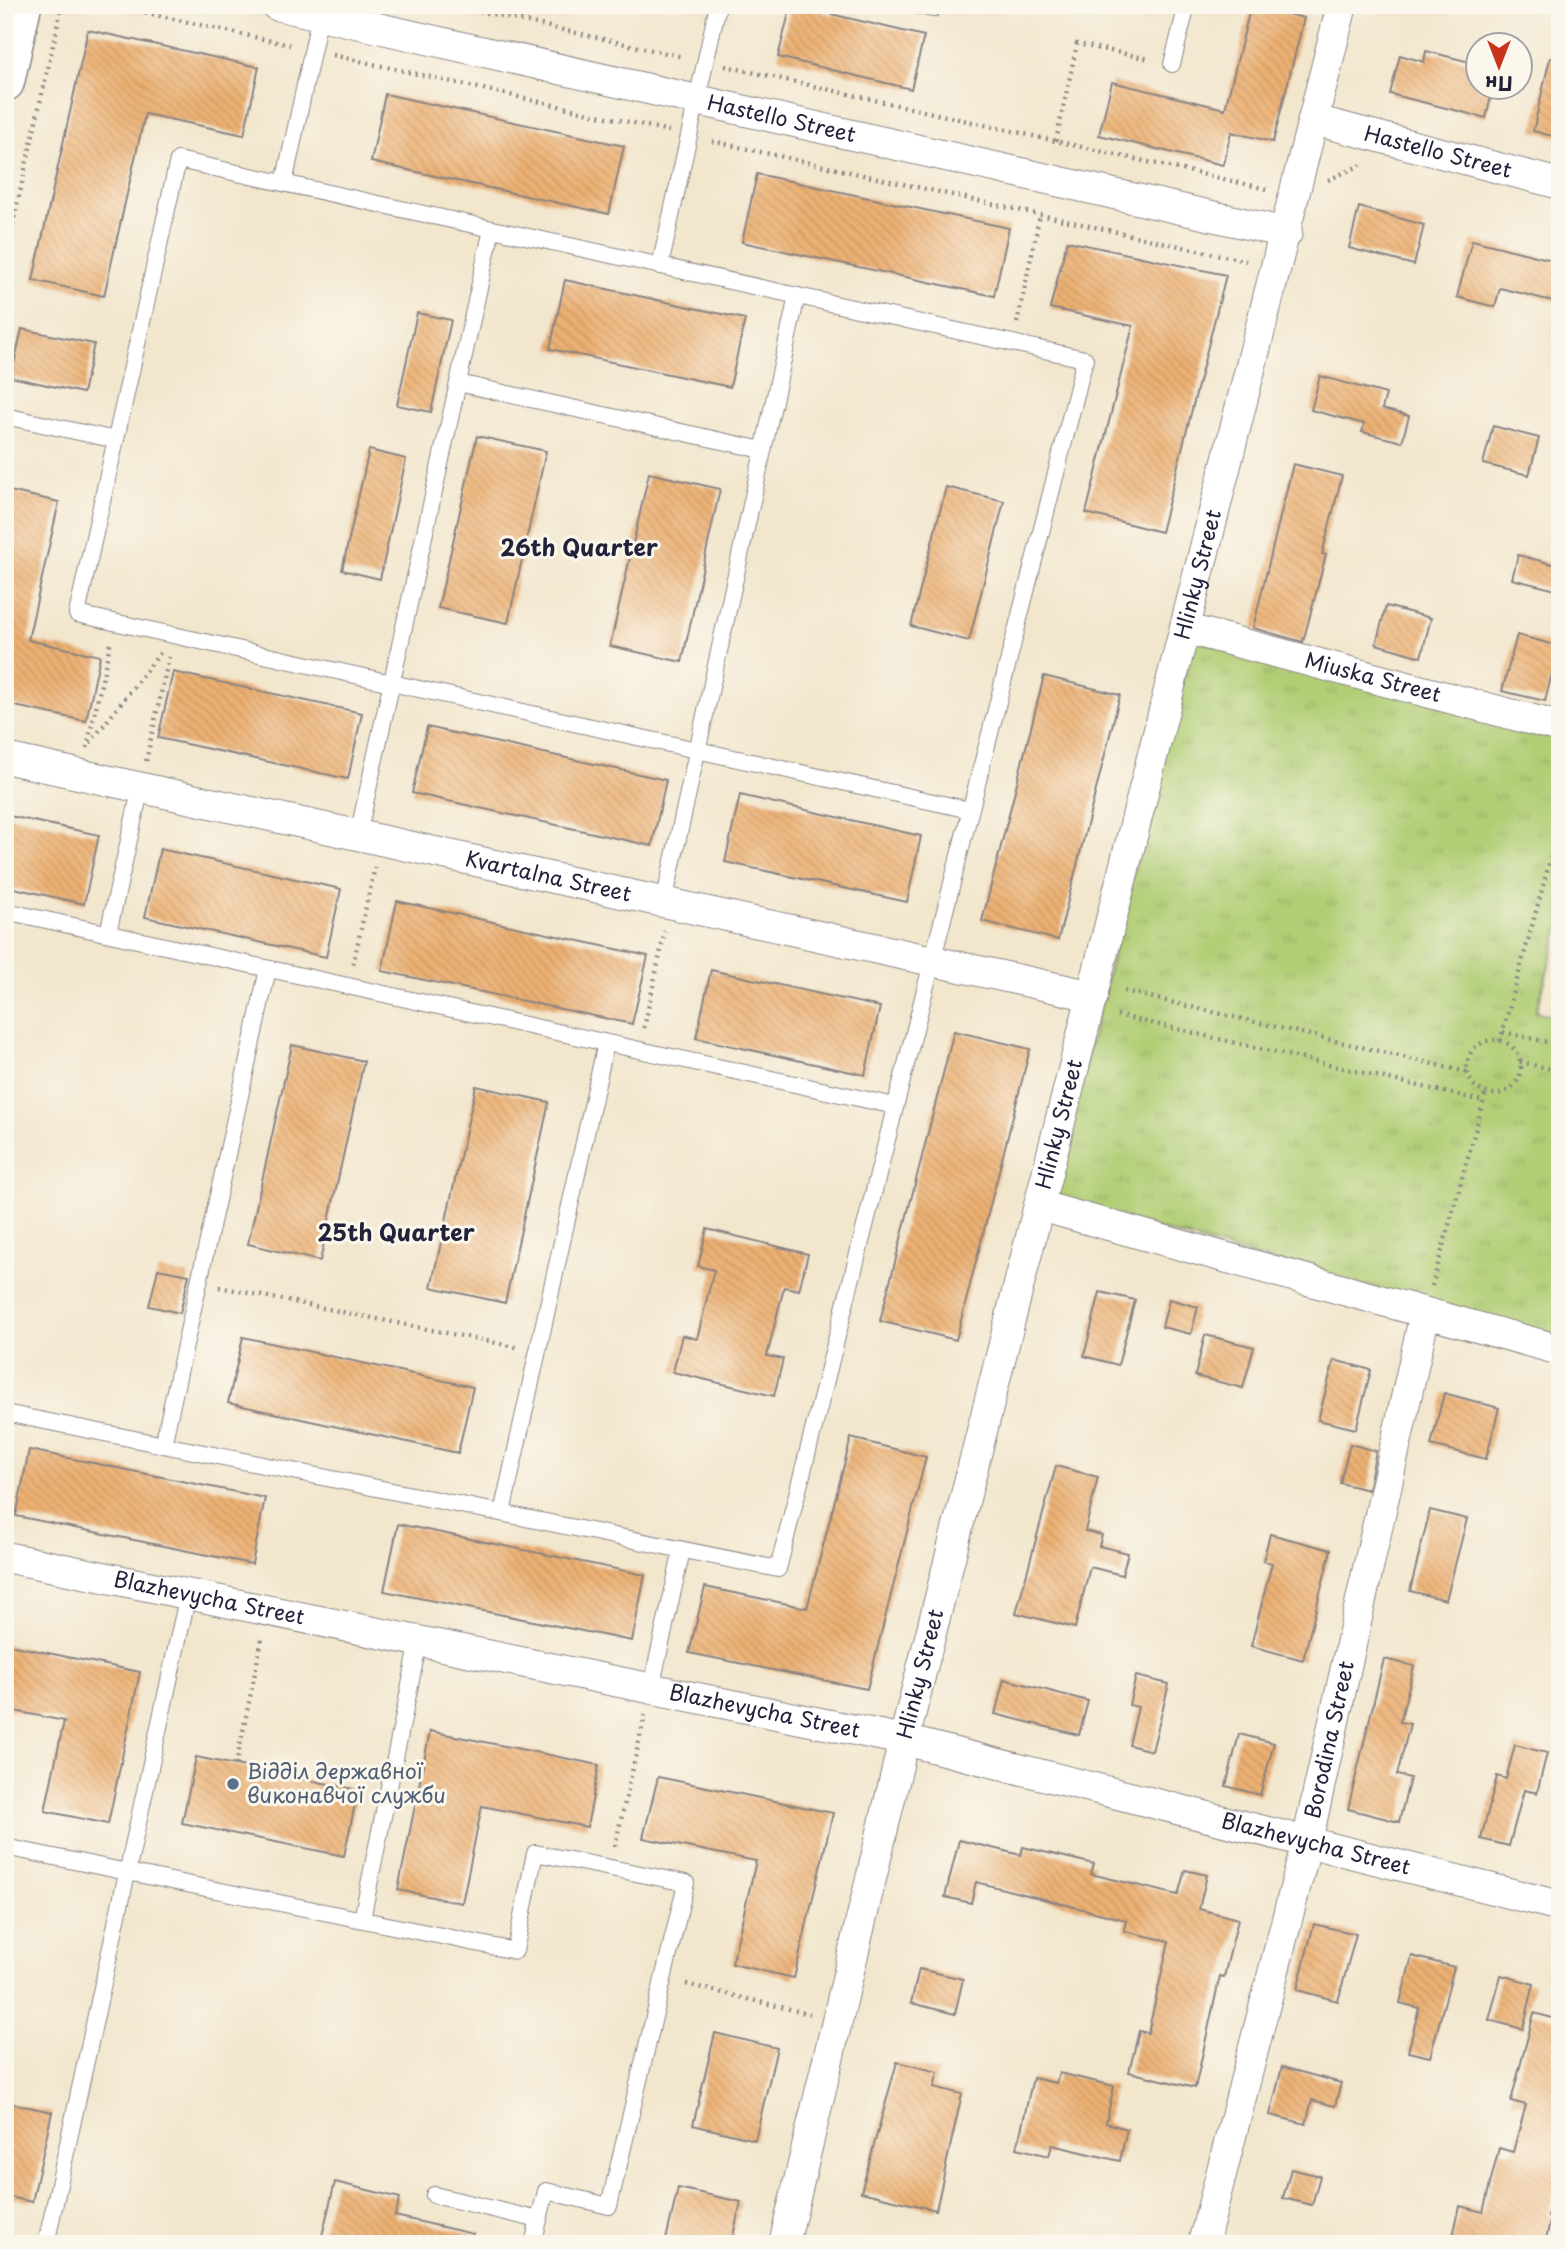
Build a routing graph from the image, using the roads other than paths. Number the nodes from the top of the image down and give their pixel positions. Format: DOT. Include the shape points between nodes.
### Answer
graph roads {
  1 [pos="22,5"];
  2 [pos="276,5"];
  3 [pos="718,5"];
  4 [pos="915,5"];
  5 [pos="934,5"];
  6 [pos="1187,5"];
  7 [pos="1342,5"];
  8 [pos="320,15"];
  9 [pos="1172,64"];
  10 [pos="5,82"];
  11 [pos="697,100"];
  12 [pos="1314,120"];
  13 [pos="284,183"];
  14 [pos="1560,184"];
  15 [pos="492,229"];
  16 [pos="1287,233"];
  17 [pos="660,266"];
  18 [pos="797,296"];
  19 [pos="458,383"];
  20 [pos="5,416"];
  21 [pos="116,440"];
  22 [pos="763,450"];
  23 [pos="1186,629"];
  24 [pos="392,683"];
  25 [pos="1560,727"];
  26 [pos="697,750"];
  27 [pos="5,758"];
  28 [pos="144,774"];
  29 [pos="971,810"];
  30 [pos="358,835"];
  31 [pos="5,911"];
  32 [pos="664,916"];
  33 [pos="108,933"];
  34 [pos="932,961"];
  35 [pos="268,969"];
  36 [pos="1093,996"];
  37 [pos="606,1043"];
  38 [pos="895,1106"];
  39 [pos="1040,1206"];
  40 [pos="1425,1313"];
  41 [pos="1560,1350"];
  42 [pos="5,1413"];
  43 [pos="163,1445"];
  44 [pos="502,1513"];
  45 [pos="682,1550"];
  46 [pos="5,1557"];
  47 [pos="188,1594"];
  48 [pos="419,1641"];
  49 [pos="651,1688"];
  50 [pos="904,1740"];
  51 [pos="1307,1842"];
  52 [pos="5,1847"];
  53 [pos="128,1872"];
  54 [pos="1560,1906"];
  55 [pos="362,1919"];
  56 [pos="434,2195"];
  57 [pos="539,2220"];
  58 [pos="46,2244"];
  59 [pos="533,2244"];
  60 [pos="784,2244"];
  61 [pos="1203,2244"];
  1 -- 10 [label="street"];
  2 -- 8 [label="street, Hastello Street"];
  3 -- 11 [label="lane"];
  4 -- 5 [label="lane" via="933,9"];
  6 -- 9 [label="lane"];
  7 -- 12 [label="street, Hlinky Street"];
  8 -- 11 [label="street, Hastello Street"];
  8 -- 13 [label="lane"];
  11 -- 16 [label="street, Hastello Street"];
  11 -- 17 [label="lane"];
  12 -- 14 [label="street, Hastello Street"];
  12 -- 16 [label="street, Hlinky Street" via="1283,192"];
  13 -- 15 [label="lane"];
  13 -- 21 [label="lane" via="178,160"];
  15 -- 17 [label="lane"];
  15 -- 19 [label="lane"];
  16 -- 23 [label="street, Hlinky Street"];
  17 -- 18 [label="lane"];
  18 -- 22 [label="lane"];
  18 -- 29 [label="lane" via="1085,359"];
  19 -- 22 [label="lane"];
  19 -- 24 [label="lane"];
  20 -- 21 [label="lane"];
  21 -- 24 [label="lane" via="77,614"];
  22 -- 26 [label="lane"];
  23 -- 25 [label="street, Miuska Street"];
  23 -- 36 [label="street, Hlinky Street"];
  24 -- 26 [label="lane"];
  24 -- 30 [label="lane"];
  26 -- 29 [label="lane"];
  26 -- 32 [label="lane"];
  27 -- 28 [label="street, Kvartalna Street"];
  28 -- 30 [label="street, Kvartalna Street"];
  28 -- 33 [label="lane"];
  29 -- 34 [label="lane"];
  30 -- 32 [label="street, Kvartalna Street"];
  31 -- 33 [label="lane"];
  32 -- 34 [label="street, Kvartalna Street"];
  33 -- 35 [label="lane"];
  34 -- 36 [label="street, Kvartalna Street"];
  34 -- 38 [label="lane"];
  35 -- 37 [label="lane"];
  35 -- 43 [label="lane"];
  36 -- 39 [label="street, Hlinky Street"];
  37 -- 38 [label="lane"];
  37 -- 44 [label="lane"];
  38 -- 45 [label="lane" via="778,1569"];
  39 -- 40 [label="street"];
  39 -- 50 [label="street, Hlinky Street"];
  40 -- 41 [label="street"];
  40 -- 51 [label="street, Borodina Street"];
  42 -- 43 [label="lane"];
  43 -- 44 [label="lane"];
  44 -- 45 [label="lane"];
  45 -- 49 [label="lane"];
  46 -- 47 [label="street, Blazhevycha Street"];
  47 -- 48 [label="street, Blazhevycha Street"];
  47 -- 53 [label="lane"];
  48 -- 49 [label="street, Blazhevycha Street"];
  48 -- 55 [label="lane"];
  49 -- 50 [label="street, Blazhevycha Street"];
  50 -- 51 [label="street, Blazhevycha Street"];
  50 -- 60 [label="street, Hlinky Street"];
  51 -- 54 [label="street, Blazhevycha Street"];
  51 -- 61 [label="street, Borodina Street"];
  52 -- 53 [label="lane"];
  53 -- 55 [label="lane"];
  53 -- 58 [label="lane"];
  55 -- 57 [label="lane" via="515,1951 535,1853 686,1883 609,2206 546,2191"];
  56 -- 57 [label="lane"];
  57 -- 59 [label="lane"];
}
